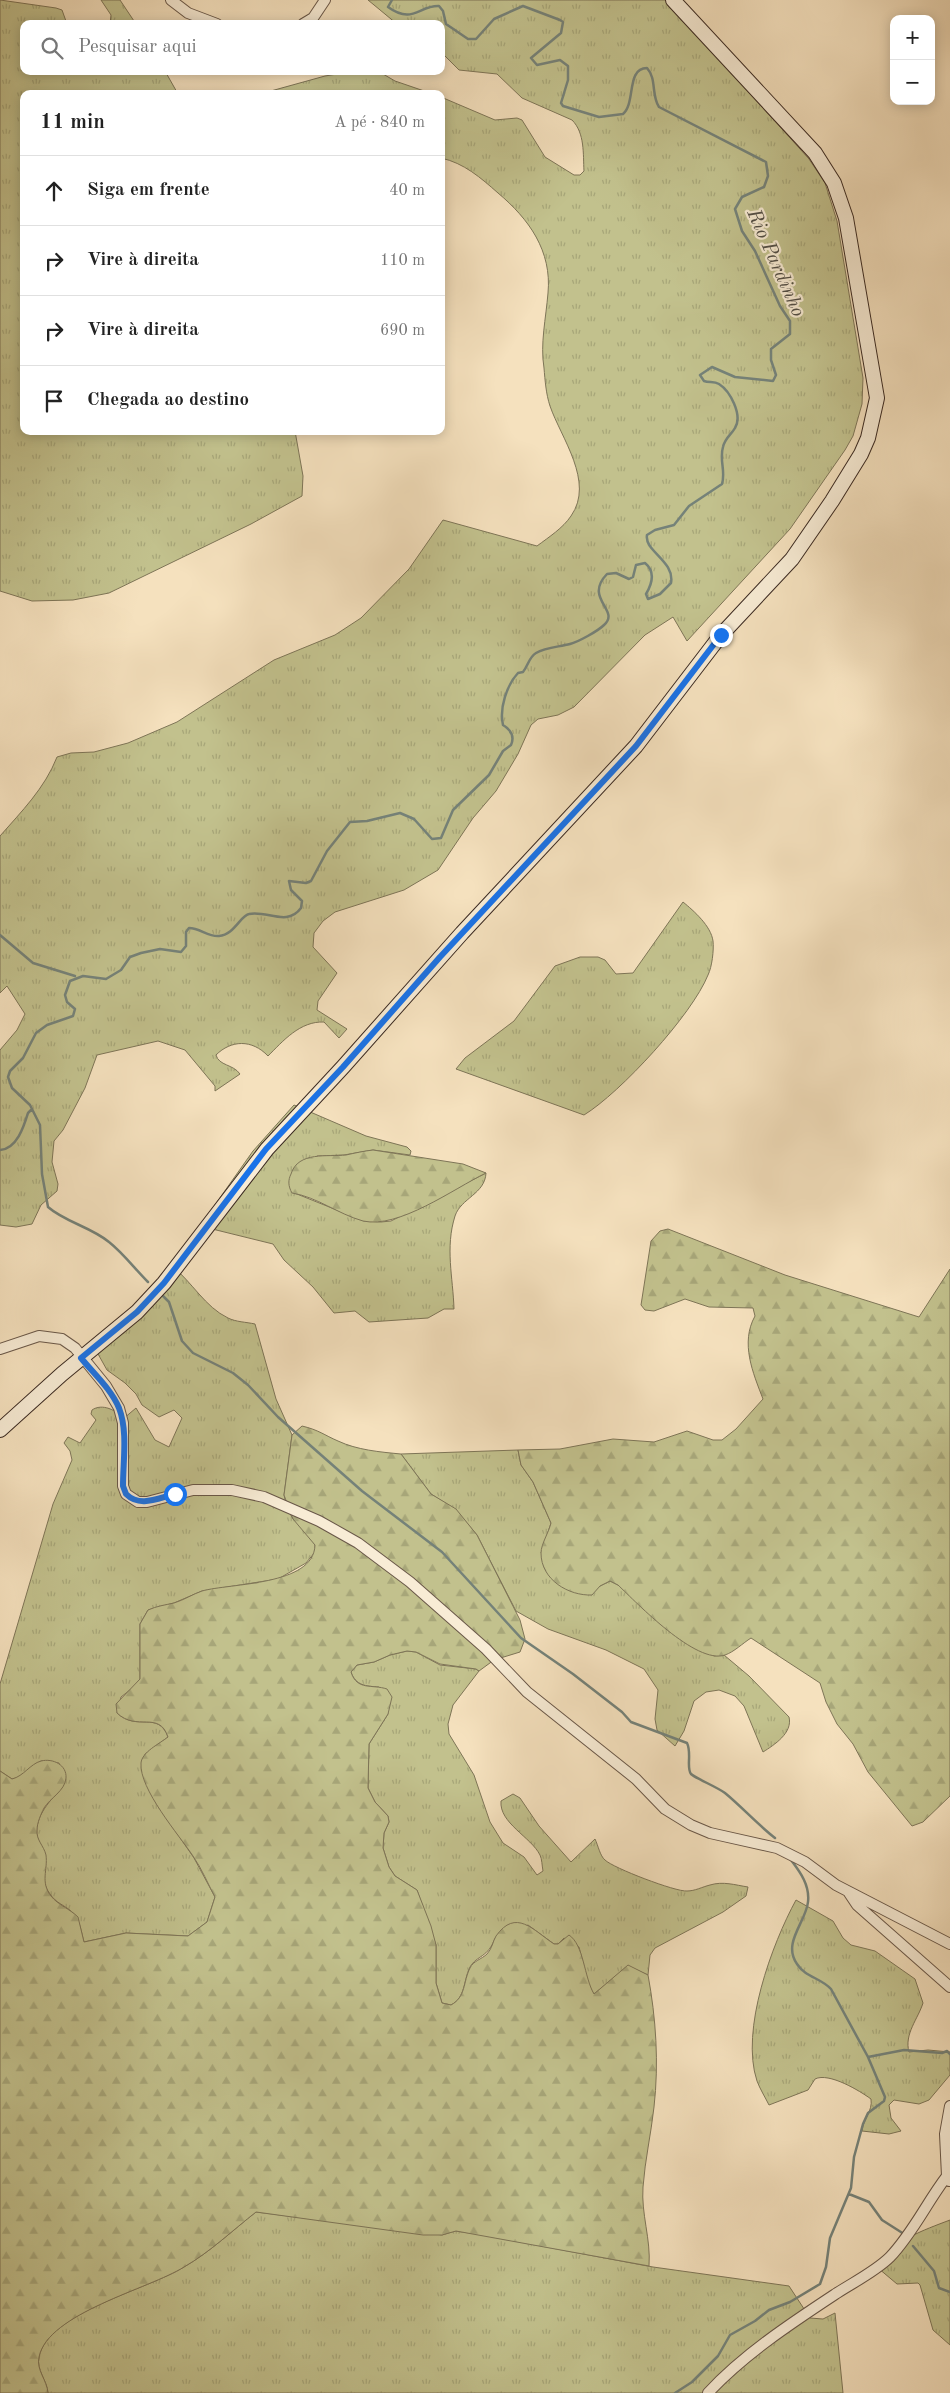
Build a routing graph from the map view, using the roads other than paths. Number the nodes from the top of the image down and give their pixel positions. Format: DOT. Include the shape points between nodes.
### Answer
graph roads {
  1 [pos="170,0"];
  2 [pos="325,0"];
  3 [pos="673,0"];
  4 [pos="206,20"];
  5 [pos="310,20"];
  6 [pos="0,1349"];
  7 [pos="81,1358"];
  8 [pos="0,1430"];
  9 [pos="847,1890"];
  10 [pos="950,1944"];
  11 [pos="950,1987"];
  12 [pos="950,2106"];
  13 [pos="948,2180"];
  14 [pos="708,2393"];
  1 -- 4 [label="street" via="188,13"];
  2 -- 5 [label="street"];
  3 -- 7 [label="main road" via="814,153 834,184 846,218 876,389 875,414 868,438 832,501 792,559 721,635 636,746 266,1149 164,1283 137,1312"];
  6 -- 7 [label="street" via="31,1338 51,1337 69,1342"];
  7 -- 8 [label="main road"];
  7 -- 9 [label="street" via="106,1386 119,1408 123,1423 123,1486 130,1498 147,1502 193,1490 232,1490 264,1497 319,1521 358,1543 410,1582 486,1649 527,1692 636,1779 664,1809 710,1833 777,1848"];
  9 -- 10 [label="street"];
  9 -- 11 [label="street" via="857,1905"];
  12 -- 13 [label="street" via="945,2134"];
  13 -- 14 [label="street" via="930,2197 910,2232 889,2258 752,2354"];
}
